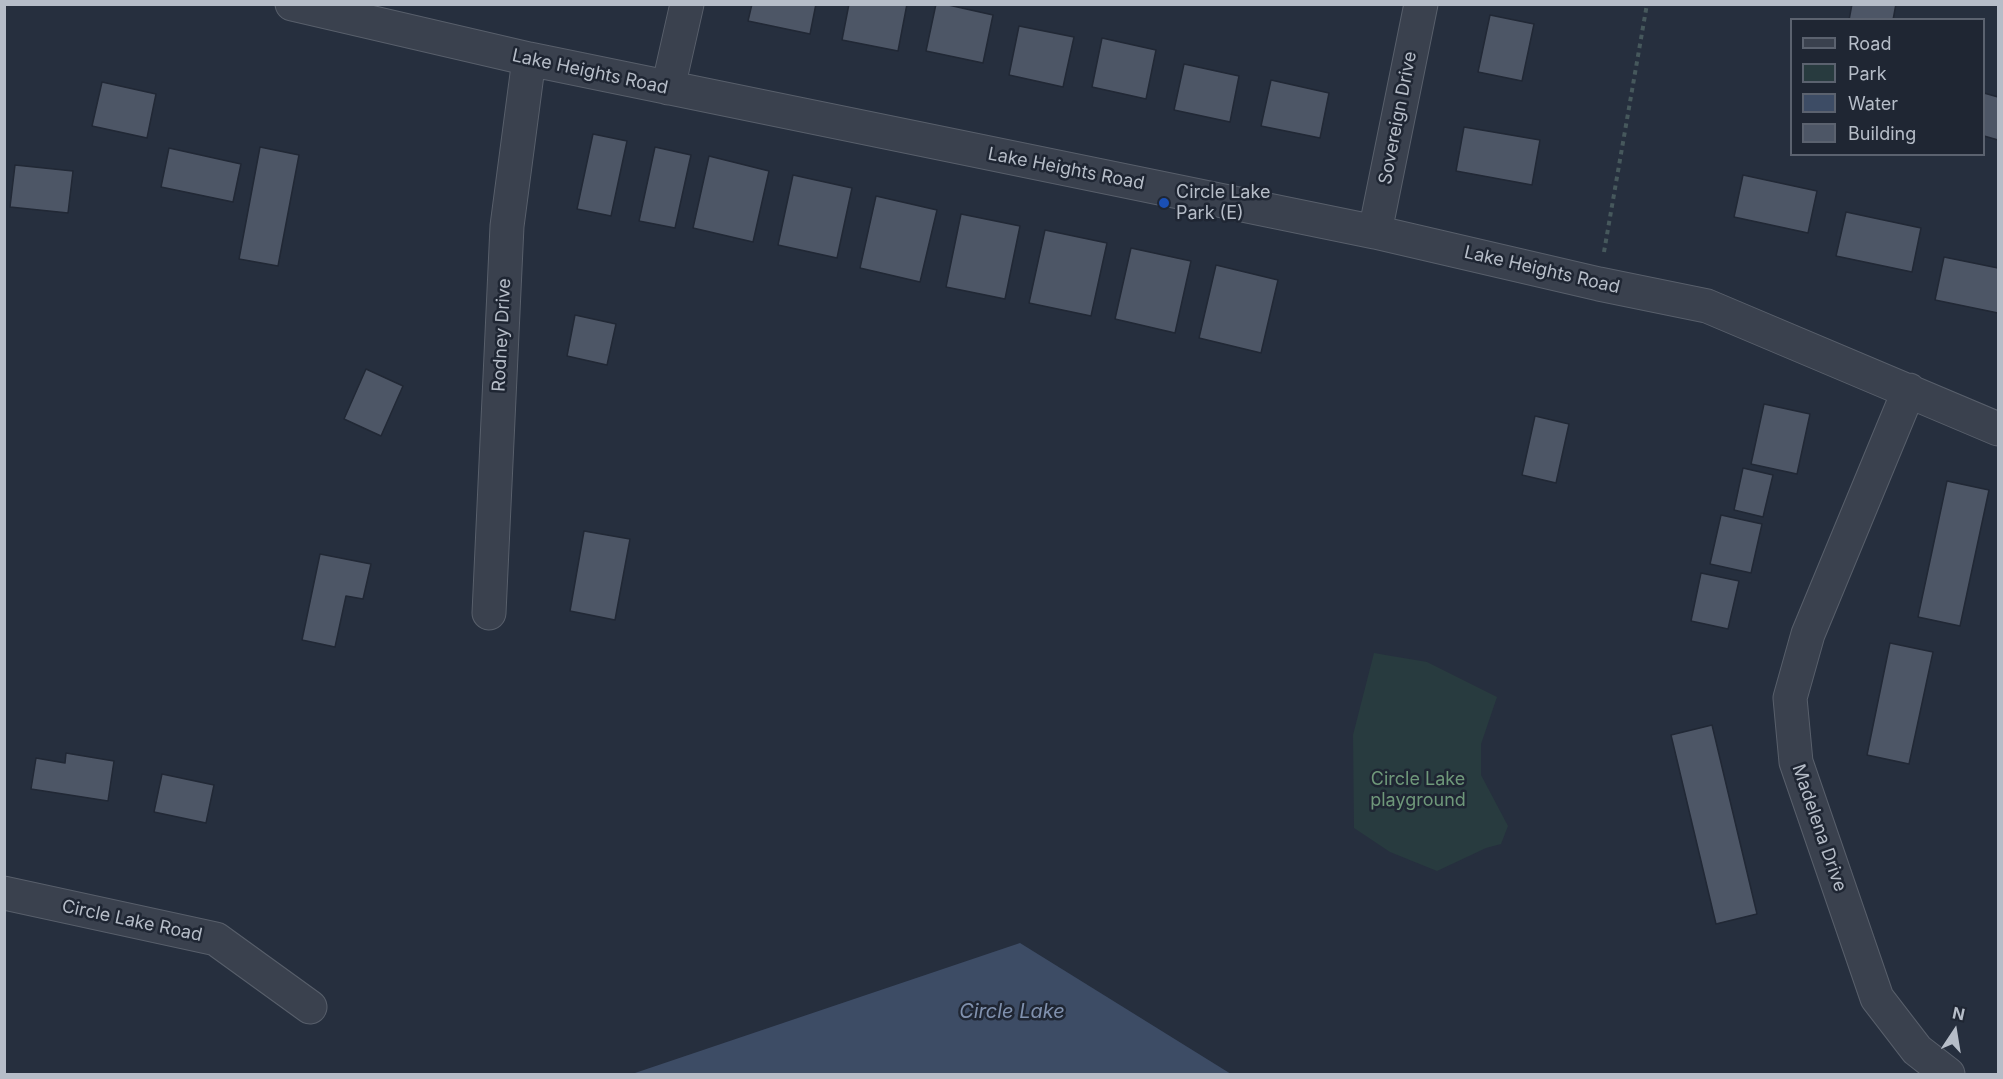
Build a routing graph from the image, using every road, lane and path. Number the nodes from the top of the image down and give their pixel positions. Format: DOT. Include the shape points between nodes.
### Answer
graph roads {
  1 [pos="292,4"];
  2 [pos="687,4"];
  3 [pos="1420,4"];
  4 [pos="1647,4"];
  5 [pos="529,59"];
  6 [pos="668,88"];
  7 [pos="1375,232"];
  8 [pos="1599,284"];
  9 [pos="1909,390"];
  10 [pos="1998,429"];
  11 [pos="489,613"];
  12 [pos="4,893"];
  13 [pos="310,1007"];
  14 [pos="1948,1074"];
  1 -- 5 [label="street, Lake Heights Road"];
  2 -- 6 [label="street"];
  3 -- 7 [label="street, Sovereign Drive"];
  4 -- 8 [label="path"];
  5 -- 6 [label="street, Lake Heights Road"];
  5 -- 11 [label="street, Rodney Drive" via="507,226"];
  6 -- 7 [label="street, Lake Heights Road"];
  7 -- 8 [label="street, Lake Heights Road"];
  8 -- 9 [label="street, Lake Heights Road" via="1707,306"];
  9 -- 10 [label="street, Lake Heights Road"];
  9 -- 14 [label="street, Madelena Drive" via="1808,634 1790,698 1796,762 1877,998 1917,1050"];
  12 -- 13 [label="street, Circle Lake Road" via="216,939"];
}
